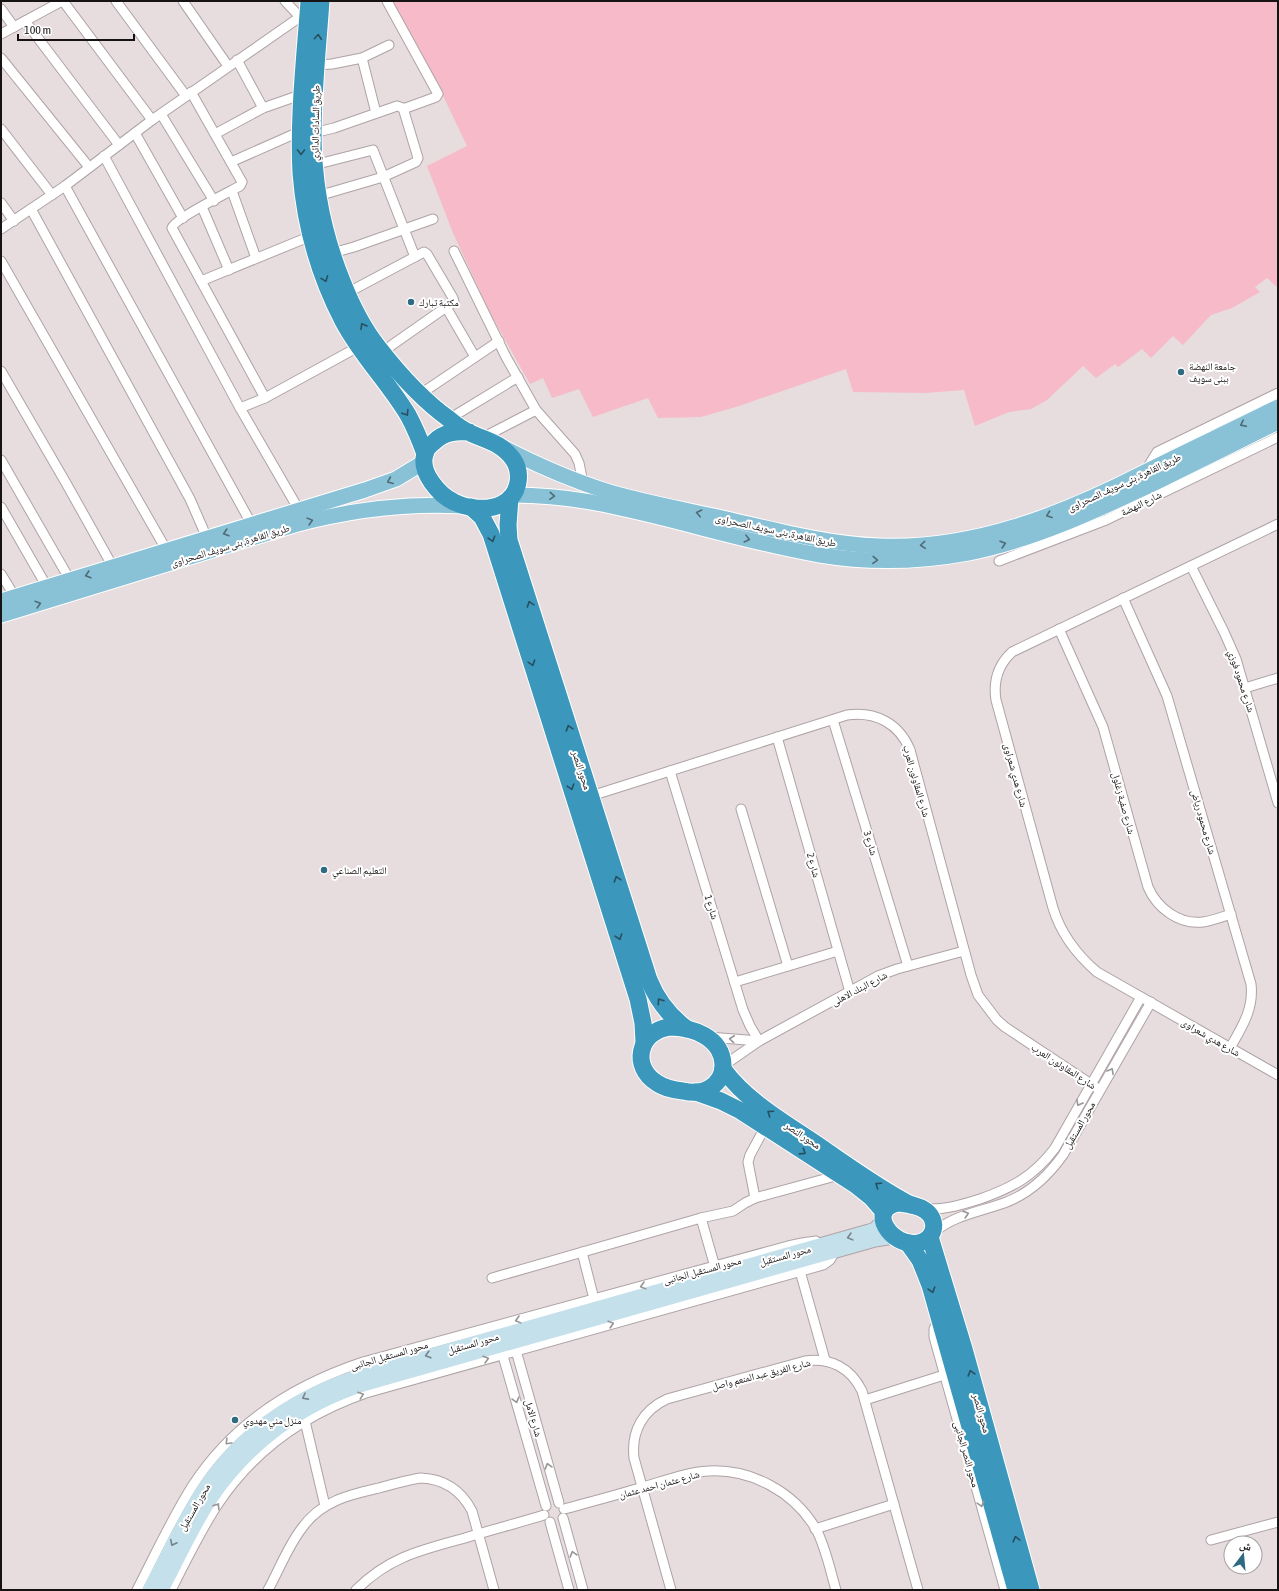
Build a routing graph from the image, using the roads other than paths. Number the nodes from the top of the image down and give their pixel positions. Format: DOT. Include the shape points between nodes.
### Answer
graph roads {
  1 [pos="63,1"];
  2 [pos="116,1"];
  3 [pos="183,1"];
  4 [pos="285,1"];
  5 [pos="387,1"];
  6 [pos="49,4"];
  7 [pos="309,7"];
  8 [pos="1,9"];
  9 [pos="25,21"];
  10 [pos="14,27"];
  11 [pos="1,34"];
  12 [pos="389,45"];
  13 [pos="1,58"];
  14 [pos="362,58"];
  15 [pos="237,60"];
  16 [pos="316,65"];
  17 [pos="228,66"];
  18 [pos="188,94"];
  19 [pos="303,94"];
  20 [pos="264,108"];
  21 [pos="403,109"];
  22 [pos="376,113"];
  23 [pos="161,114"];
  24 [pos="152,120"];
  25 [pos="1,129"];
  26 [pos="307,132"];
  27 [pos="135,133"];
  28 [pos="215,134"];
  29 [pos="119,145"];
  30 [pos="104,156"];
  31 [pos="231,162"];
  32 [pos="314,165"];
  33 [pos="89,167"];
  34 [pos="383,177"];
  35 [pos="65,186"];
  36 [pos="232,190"];
  37 [pos="52,195"];
  38 [pos="318,196"];
  39 [pos="214,201"];
  40 [pos="1,203"];
  41 [pos="202,207"];
  42 [pos="31,209"];
  43 [pos="183,218"];
  44 [pos="433,220"];
  45 [pos="14,221"];
  46 [pos="1,229"];
  47 [pos="404,230"];
  48 [pos="311,236"];
  49 [pos="454,251"];
  50 [pos="332,253"];
  51 [pos="415,257"];
  52 [pos="256,258"];
  53 [pos="1,261"];
  54 [pos="229,270"];
  55 [pos="201,281"];
  56 [pos="347,293"];
  57 [pos="446,307"];
  58 [pos="499,341"];
  59 [pos="358,347"];
  60 [pos="382,352"];
  61 [pos="475,357"];
  62 [pos="1,371"];
  63 [pos="518,377"];
  64 [pos="406,380"];
  65 [pos="393,393"];
  66 [pos="1278,393"];
  67 [pos="419,395"];
  68 [pos="265,398"];
  69 [pos="1278,407"];
  70 [pos="240,408"];
  71 [pos="536,410"];
  72 [pos="449,419"];
  73 [pos="1278,422"];
  74 [pos="1278,436"];
  75 [pos="484,438"];
  76 [pos="1196,455"];
  77 [pos="424,458"];
  78 [pos="1,460"];
  79 [pos="1145,472"];
  80 [pos="583,483"];
  81 [pos="365,490"];
  82 [pos="511,497"];
  83 [pos="468,507"];
  84 [pos="1,508"];
  85 [pos="370,509"];
  86 [pos="299,510"];
  87 [pos="1278,524"];
  88 [pos="252,525"];
  89 [pos="1067,529"];
  90 [pos="208,538"];
  91 [pos="167,551"];
  92 [pos="999,561"];
  93 [pos="1191,566"];
  94 [pos="113,567"];
  95 [pos="1,574"];
  96 [pos="70,580"];
  97 [pos="47,587"];
  98 [pos="1123,598"];
  99 [pos="8,599"];
  100 [pos="1,615"];
  101 [pos="1059,629"];
  102 [pos="1278,678"];
  103 [pos="1245,688"];
  104 [pos="834,720"];
  105 [pos="778,737"];
  106 [pos="670,771"];
  107 [pos="591,796"];
  108 [pos="1278,803"];
  109 [pos="741,809"];
  110 [pos="1231,914"];
  111 [pos="838,951"];
  112 [pos="964,951"];
  113 [pos="788,966"];
  114 [pos="908,966"];
  115 [pos="735,982"];
  116 [pos="850,992"];
  117 [pos="1141,997"];
  118 [pos="1150,1002"];
  119 [pos="687,1029"];
  120 [pos="705,1036"];
  121 [pos="759,1041"];
  122 [pos="644,1042"];
  123 [pos="1230,1048"];
  124 [pos="723,1067"];
  125 [pos="1278,1075"];
  126 [pos="1090,1084"];
  127 [pos="1100,1090"];
  128 [pos="696,1092"];
  129 [pos="766,1127"];
  130 [pos="840,1175"];
  131 [pos="755,1198"];
  132 [pos="917,1207"];
  133 [pos="884,1216"];
  134 [pos="701,1218"];
  135 [pos="931,1235"];
  136 [pos="901,1240"];
  137 [pos="833,1247"];
  138 [pos="582,1252"];
  139 [pos="930,1264"];
  140 [pos="724,1267"];
  141 [pos="800,1271"];
  142 [pos="492,1278"];
  143 [pos="594,1299"];
  144 [pos="940,1319"];
  145 [pos="495,1341"];
  146 [pos="513,1342"];
  147 [pos="825,1360"];
  148 [pos="944,1375"];
  149 [pos="865,1400"];
  150 [pos="305,1421"];
  151 [pos="643,1488"];
  152 [pos="894,1504"];
  153 [pos="325,1506"];
  154 [pos="562,1510"];
  155 [pos="547,1514"];
  156 [pos="1278,1522"];
  157 [pos="815,1529"];
  158 [pos="479,1534"];
  159 [pos="1211,1540"];
  160 [pos="1017,1568"];
  161 [pos="137,1590"];
  162 [pos="149,1590"];
  163 [pos="162,1590"];
  164 [pos="171,1590"];
  165 [pos="268,1590"];
  166 [pos="356,1590"];
  167 [pos="494,1590"];
  168 [pos="569,1590"];
  169 [pos="583,1590"];
  170 [pos="671,1590"];
  171 [pos="836,1590"];
  172 [pos="918,1590"];
  173 [pos="1005,1590"];
  174 [pos="1016,1590"];
  175 [pos="1031,1590"];
  1 -- 6 [label="street"];
  1 -- 24 [label="street"];
  2 -- 18 [label="street"];
  3 -- 17 [label="street"];
  4 -- 7 [label="street"];
  5 -- 21 [label="street" via="438,94"];
  6 -- 9 [label="street"];
  7 -- 15 [label="street"];
  16 -- 7 [label="highway, طريق السادات الدائري, one-way"];
  7 -- 19 [label="highway, طريق السادات الدائري"];
  8 -- 10 [label="street"];
  9 -- 10 [label="street"];
  9 -- 29 [label="street"];
  10 -- 11 [label="street"];
  12 -- 14 [label="street"];
  13 -- 33 [label="street"];
  14 -- 16 [label="street"];
  14 -- 22 [label="street"];
  15 -- 17 [label="street"];
  15 -- 20 [label="street"];
  16 -- 26 [label="highway, طريق السادات الدائري"];
  17 -- 18 [label="street"];
  18 -- 23 [label="street"];
  18 -- 28 [label="street"];
  19 -- 20 [label="street"];
  19 -- 26 [label="highway, طريق السادات الدائري"];
  20 -- 28 [label="street"];
  21 -- 22 [label="street" via="402,106 397,106"];
  21 -- 34 [label="street" via="418,160"];
  22 -- 26 [label="street" via="334,128"];
  23 -- 24 [label="street"];
  23 -- 39 [label="street"];
  24 -- 27 [label="street"];
  25 -- 37 [label="street"];
  26 -- 31 [label="street"];
  26 -- 32 [label="highway, طريق السادات الدائري"];
  26 -- 48 [label="highway, طريق السادات الدائري, one-way" via="303,187"];
  27 -- 29 [label="street"];
  27 -- 43 [label="street"];
  28 -- 31 [label="street"];
  29 -- 30 [label="street"];
  30 -- 33 [label="street"];
  30 -- 70 [label="street"];
  31 -- 36 [label="street" via="242,182"];
  32 -- 34 [label="street" via="373,150"];
  32 -- 38 [label="highway, طريق السادات الدائري"];
  33 -- 35 [label="street"];
  34 -- 38 [label="street"];
  34 -- 47 [label="street"];
  35 -- 37 [label="street"];
  35 -- 88 [label="street"];
  36 -- 39 [label="street"];
  36 -- 52 [label="street"];
  37 -- 42 [label="street"];
  38 -- 50 [label="highway, طريق السادات الدائري"];
  39 -- 41 [label="street"];
  40 -- 45 [label="street"];
  41 -- 43 [label="street"];
  41 -- 54 [label="street"];
  42 -- 45 [label="street"];
  42 -- 90 [label="street" via="190,499"];
  43 -- 55 [label="street" via="173,224 172,228"];
  44 -- 47 [label="street"];
  45 -- 46 [label="street"];
  47 -- 50 [label="street"];
  47 -- 51 [label="street"];
  48 -- 52 [label="street"];
  48 -- 59 [label="highway, طريق السادات الدائري, one-way" via="330,293"];
  49 -- 58 [label="street"];
  50 -- 56 [label="highway, طريق السادات الدائري"];
  51 -- 56 [label="street"];
  51 -- 57 [label="street" via="424,252 427,254 453,298 454,302"];
  52 -- 54 [label="street"];
  53 -- 91 [label="street"];
  54 -- 55 [label="street"];
  55 -- 68 [label="street"];
  60 -- 56 [label="highway, طريق السادات الدائري, one-way" via="366,331"];
  57 -- 60 [label="street"];
  57 -- 61 [label="street"];
  58 -- 61 [label="street"];
  58 -- 63 [label="street"];
  59 -- 65 [label="highway, طريق السادات الدائري"];
  59 -- 68 [label="street"];
  60 -- 64 [label="highway, طريق السادات الدائري"];
  61 -- 67 [label="street"];
  62 -- 94 [label="street"];
  63 -- 71 [label="street"];
  63 -- 72 [label="street"];
  64 -- 65 [label="highway" via="406,391 400,394"];
  64 -- 67 [label="highway, طريق السادات الدائري"];
  65 -- 77 [label="highway, طريق السادات الدائري, one-way" via="414,427"];
  66 -- 79 [label="street" via="1157,452"];
  67 -- 72 [label="highway, طريق السادات الدائري"];
  68 -- 70 [label="street"];
  69 -- 76 [label="main road, طريق القاهرة, بنى سويف الصحراوى, one-way"];
  70 -- 86 [label="street"];
  71 -- 75 [label="street"];
  71 -- 80 [label="street" via="575,454"];
  72 -- 75 [label="highway, طريق السادات الدائري"];
  73 -- 76 [label="main road, طريق القاهرة, بنى سويف الصحراوى"];
  74 -- 89 [label="street, شارع النهضة" via="1106,520"];
  75 -- 77 [label="highway" via="455,431 435,440"];
  75 -- 80 [label="main road, طريق القاهرة, بنى سويف الصحراوى"];
  75 -- 82 [label="highway" via="512,458 517,468 517,485"];
  76 -- 79 [label="main road, طريق القاهرة, بنى سويف الصحراوى"];
  76 -- 89 [label="main road, طريق القاهرة, بنى سويف الصحراوى"];
  77 -- 81 [label="main road, طريق القاهرة, بنى سويف الصحراوى, one-way" via="396,478"];
  77 -- 83 [label="highway" via="427,474 433,484 443,495"];
  78 -- 96 [label="street"];
  79 -- 80 [label="main road, طريق القاهرة, بنى سويف الصحراوى, one-way" via="1084,502 1020,525 952,541 896,546 861,546 819,540 625,496"];
  81 -- 85 [label="main road"];
  81 -- 86 [label="main road, طريق القاهرة, بنى سويف الصحراوى"];
  82 -- 83 [label="highway" via="494,507"];
  82 -- 89 [label="main road, طريق القاهرة, بنى سويف الصحراوى, one-way" via="552,496 578,499 610,505 644,519 844,558 927,559 969,553"];
  107 -- 82 [label="highway, محور النصر, one-way" via="509,540"];
  83 -- 85 [label="main road, طريق القاهرة, بنى سويف الصحراوى" via="414,505"];
  83 -- 122 [label="highway, محور النصر, one-way" via="482,517 491,534 638,999"];
  84 -- 97 [label="street"];
  100 -- 85 [label="main road, طريق القاهرة, بنى سويف الصحراوى, one-way" via="301,523"];
  86 -- 88 [label="main road, طريق القاهرة, بنى سويف الصحراوى"];
  87 -- 93 [label="street, شارع هدي شعراوى"];
  88 -- 90 [label="main road, طريق القاهرة, بنى سويف الصحراوى, one-way"];
  89 -- 92 [label="street, شارع النهضة"];
  90 -- 91 [label="main road, طريق القاهرة, بنى سويف الصحراوى"];
  91 -- 94 [label="main road, طريق القاهرة, بنى سويف الصحراوى"];
  93 -- 98 [label="street, شارع هدي شعراوى"];
  93 -- 103 [label="street, شارع محمود فوزي" via="1227,639"];
  94 -- 96 [label="main road, طريق القاهرة, بنى سويف الصحراوى, one-way"];
  95 -- 99 [label="street"];
  96 -- 97 [label="main road, طريق القاهرة, بنى سويف الصحراوى"];
  97 -- 99 [label="main road, طريق القاهرة, بنى سويف الصحراوى"];
  98 -- 101 [label="street, شارع هدي شعراوى"];
  98 -- 110 [label="street, شارع محمود رياض" via="1167,696"];
  101 -- 110 [label="street, شارع صفية زغلول" via="1103,727 1151,892 1167,912 1182,919 1204,922"];
  101 -- 117 [label="street, شارع هدي شعراوى" via="1012,652 1007,657 996,677 996,700 1060,926 1072,946 1097,972"];
  102 -- 103 [label="street"];
  103 -- 108 [label="street, شارع محمود فوزي"];
  104 -- 105 [label="street, شارع المقاولون العرب"];
  104 -- 112 [label="street, شارع المقاولون العرب" via="854,714 876,716 895,727 907,744"];
  104 -- 114 [label="street, شارع 3"];
  105 -- 106 [label="street, شارع المقاولون العرب"];
  105 -- 111 [label="street, شارع 2"];
  106 -- 107 [label="street, شارع المقاولون العرب"];
  106 -- 115 [label="street, شارع 1"];
  119 -- 107 [label="highway, محور النصر, one-way" via="666,1010 651,984"];
  109 -- 113 [label="street"];
  110 -- 123 [label="street, شارع محمود رياض" via="1250,977 1252,998 1247,1017"];
  111 -- 113 [label="street"];
  111 -- 116 [label="street, شارع 2"];
  112 -- 114 [label="street, شارع البنك الاهلى"];
  112 -- 126 [label="street, شارع المقاولون العرب" via="978,995 997,1020"];
  113 -- 115 [label="street"];
  114 -- 116 [label="street, شارع البنك الاهلى" via="878,976"];
  115 -- 121 [label="street, شارع 1" via="746,1018"];
  116 -- 121 [label="street, شارع البنك الاهلى"];
  117 -- 118 [label="street, شارع هدي شعراوى"];
  117 -- 126 [label="street, محور المستقبل"];
  118 -- 123 [label="street, شارع هدي شعراوى"];
  127 -- 118 [label="street, محور المستقبل, one-way"];
  119 -- 120 [label="highway"];
  119 -- 122 [label="highway" via="669,1027 659,1030"];
  121 -- 120 [label="street, one-way"];
  120 -- 124 [label="highway" via="717,1046 722,1055"];
  121 -- 124 [label="street, شارع البنك الاهلى"];
  122 -- 128 [label="highway" via="642,1060 645,1071 653,1080 677,1091"];
  123 -- 125 [label="street, شارع هدي شعراوى"];
  124 -- 128 [label="highway" via="719,1079 712,1087"];
  132 -- 124 [label="highway, محور النصر, one-way" via="887,1191 757,1104 738,1088"];
  126 -- 127 [label="street, شارع المقاولون العرب"];
  126 -- 132 [label="street, محور المستقبل, one-way" via="1055,1148 1030,1175 1001,1192 960,1206 942,1209"];
  135 -- 127 [label="street, محور المستقبل, one-way" via="954,1218 1005,1203 1037,1184 1057,1163"];
  128 -- 129 [label="highway, محور النصر" via="731,1106"];
  129 -- 130 [label="highway, محور النصر, one-way"];
  129 -- 131 [label="street" via="748,1162"];
  130 -- 131 [label="street"];
  130 -- 133 [label="highway, محور النصر" via="864,1191"];
  131 -- 134 [label="street" via="733,1211"];
  132 -- 133 [label="highway" via="895,1204"];
  132 -- 135 [label="highway" via="927,1211 932,1219 934,1224"];
  133 -- 136 [label="highway" via="887,1229"];
  133 -- 137 [label="street, محور المستقبل, one-way" via="869,1232"];
  134 -- 138 [label="street"];
  134 -- 140 [label="street"];
  135 -- 136 [label="highway" via="922,1242"];
  135 -- 139 [label="highway, محور النصر"];
  136 -- 137 [label="street, محور المستقبل" via="875,1240"];
  136 -- 139 [label="highway, محور النصر"];
  137 -- 140 [label="street, محور المستقبل"];
  137 -- 141 [label="street, محور المستقبل الجانبى" via="826,1264"];
  137 -- 146 [label="street, محور المستقبل"];
  138 -- 142 [label="street"];
  138 -- 143 [label="street"];
  139 -- 144 [label="highway, محور النصر, one-way"];
  160 -- 139 [label="highway, محور النصر, one-way" via="964,1349"];
  140 -- 143 [label="street, محور المستقبل الجانبى, one-way"];
  140 -- 146 [label="street, محور المستقبل"];
  146 -- 141 [label="street, محور المستقبل الجانبى, one-way"];
  141 -- 147 [label="street"];
  143 -- 145 [label="street, محور المستقبل الجانبى, one-way"];
  144 -- 148 [label="street, محور النصر الجانبى" via="934,1329 934,1335"];
  144 -- 160 [label="highway, محور النصر"];
  145 -- 146 [label="street, محور المستقبل"];
  145 -- 146 [label="street, محور المستقبل الجانبى"];
  150 -- 145 [label="street, محور المستقبل الجانبى, one-way" via="334,1405"];
  145 -- 155 [label="street, شارع الامل, one-way"];
  145 -- 161 [label="street, محور المستقبل الجانبى, one-way" via="363,1362 314,1381 261,1413 222,1448 194,1484"];
  145 -- 162 [label="street, محور المستقبل, one-way" via="370,1372 329,1386 295,1402 261,1426 234,1450 211,1477"];
  145 -- 163 [label="street, محور المستقبل" via="349,1389 322,1401 282,1425 243,1459 221,1486 202,1514"];
  154 -- 146 [label="street, شارع الامل, one-way"];
  147 -- 149 [label="street, شارع الفريق عبد المنعم واصل" via="852,1375 860,1386"];
  147 -- 151 [label="street, شارع الفريق عبد المنعم واصل" via="805,1360 667,1398 656,1404 641,1420 635,1434 634,1458"];
  148 -- 149 [label="street"];
  148 -- 173 [label="street, محور النصر الجانبى, one-way"];
  149 -- 152 [label="street, شارع الفريق عبد المنعم واصل"];
  150 -- 153 [label="street"];
  164 -- 150 [label="street, محور المستقبل الجانبى, one-way" via="210,1517 233,1483 266,1449"];
  151 -- 154 [label="street, شارع عثمان احمد عثمان"];
  151 -- 157 [label="street, شارع عثمان احمد عثمان" via="694,1473 736,1473 764,1482 788,1497 808,1517"];
  151 -- 170 [label="street, شارع الفريق عبد المنعم واصل"];
  152 -- 157 [label="street"];
  152 -- 172 [label="street, شارع الفريق عبد المنعم واصل"];
  153 -- 158 [label="street" via="348,1496 412,1480 430,1479 448,1484 462,1496 472,1511"];
  153 -- 165 [label="street" via="312,1515 302,1528"];
  154 -- 155 [label="street" via="551,1503"];
  154 -- 155 [label="street" via="556,1523"];
  169 -- 154 [label="street, شارع الامل, one-way"];
  155 -- 158 [label="street"];
  155 -- 168 [label="street, شارع الامل"];
  156 -- 159 [label="street"];
  157 -- 171 [label="street, شارع عثمان احمد عثمان" via="826,1554"];
  158 -- 166 [label="street" via="423,1549 398,1559 374,1573"];
  158 -- 167 [label="street"];
  160 -- 174 [label="highway, محور النصر"];
  160 -- 175 [label="highway, محور النصر"];
}
